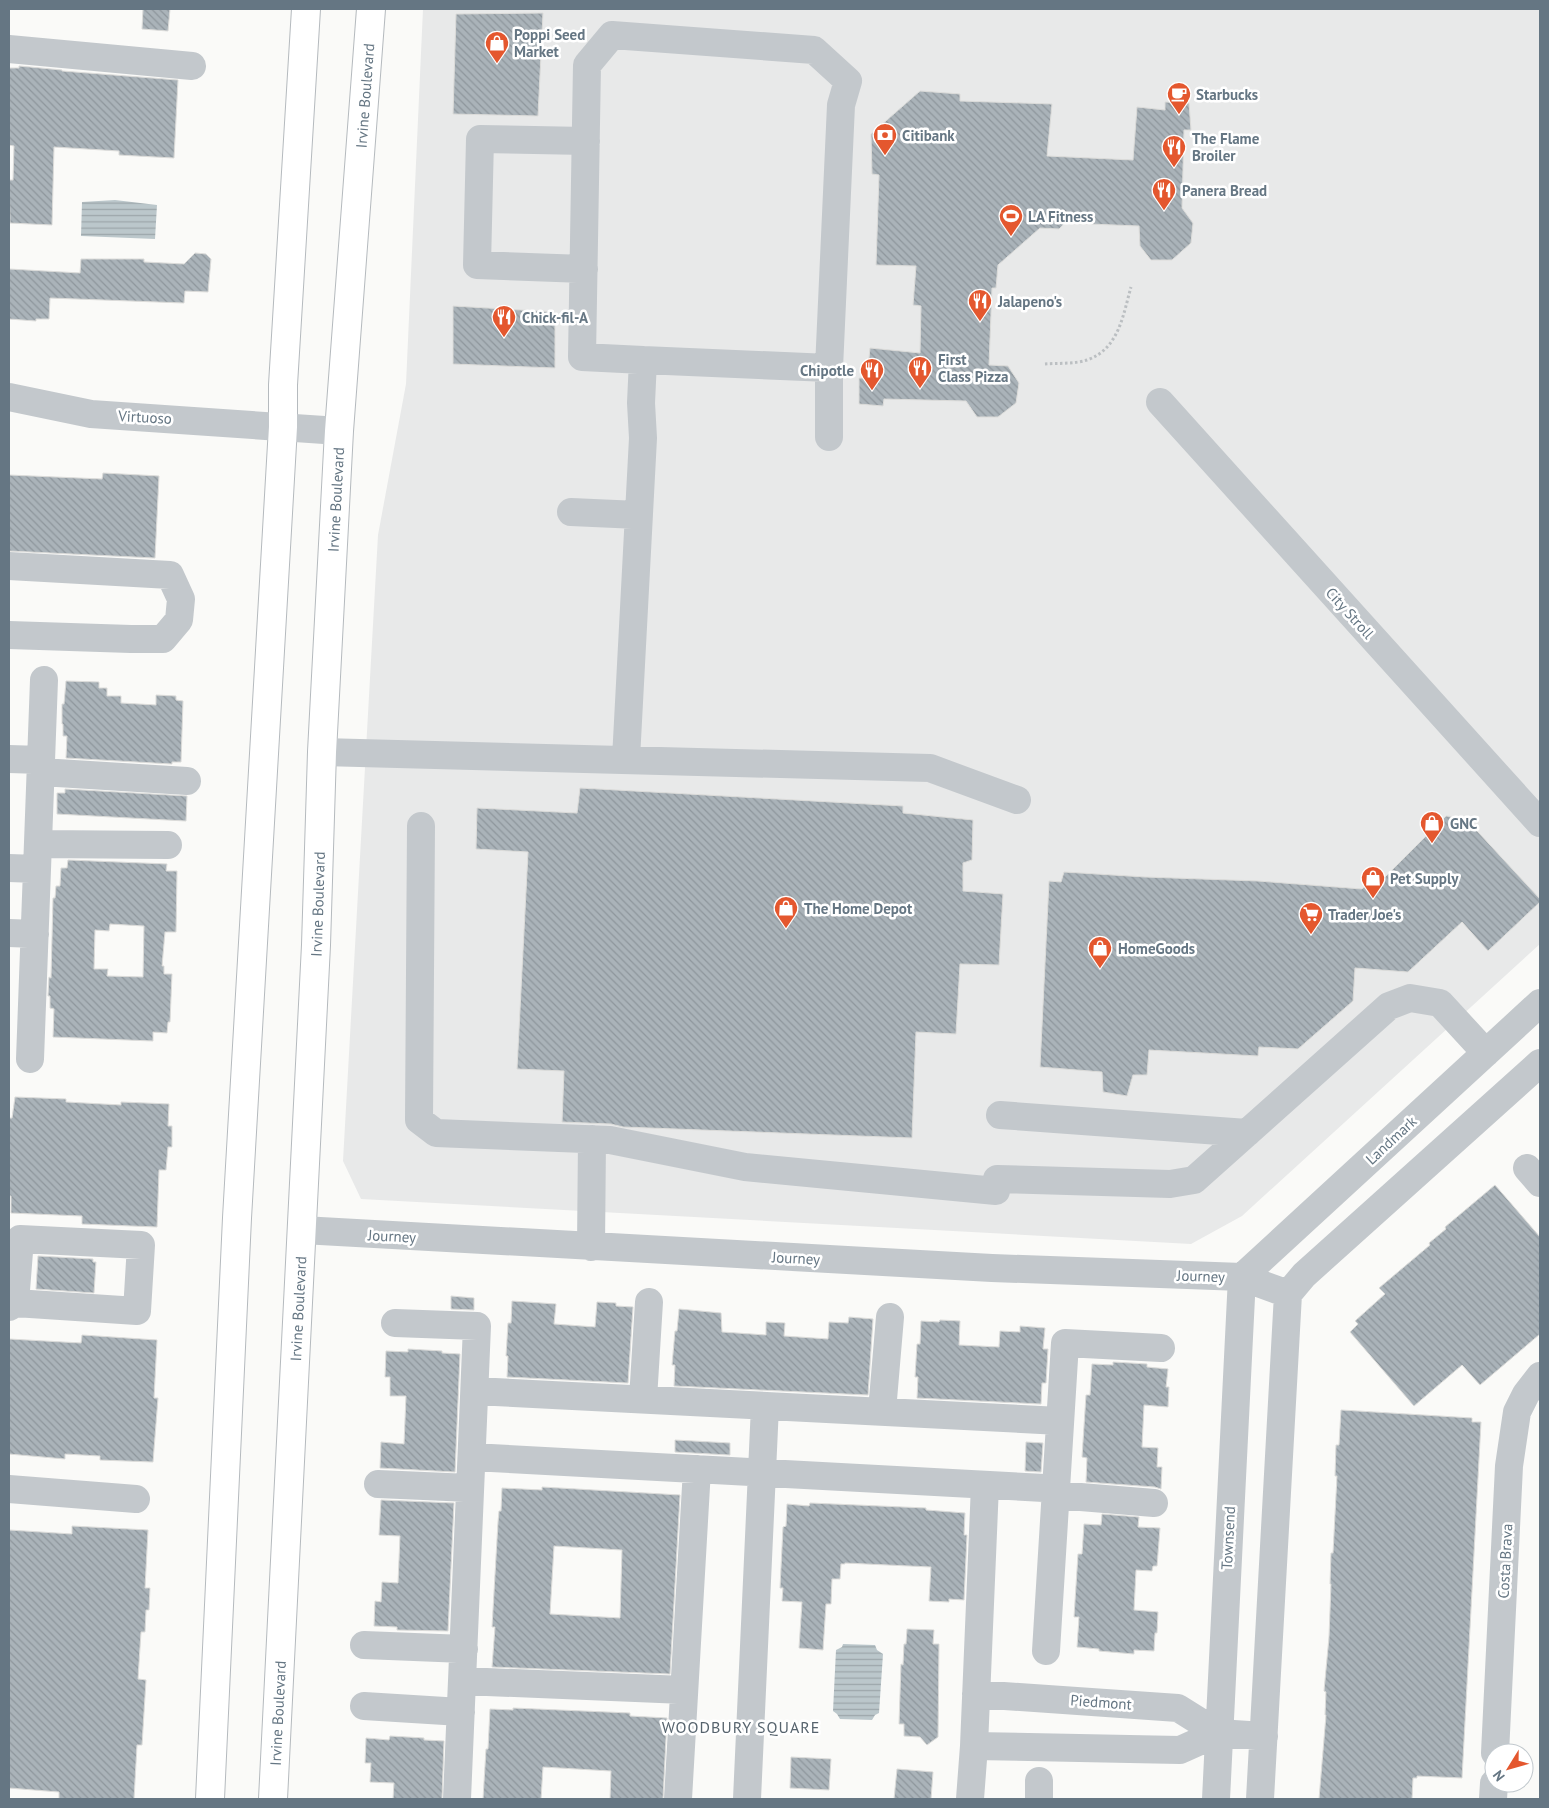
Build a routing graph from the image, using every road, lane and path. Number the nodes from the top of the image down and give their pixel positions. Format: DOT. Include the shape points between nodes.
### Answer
graph roads {
  1 [pos="306,9"];
  2 [pos="371,9"];
  3 [pos="9,49"];
  4 [pos="192,66"];
  5 [pos="586,141"];
  6 [pos="584,269"];
  7 [pos="1130,287"];
  8 [pos="643,360"];
  9 [pos="1045,364"];
  10 [pos="829,368"];
  11 [pos="9,397"];
  12 [pos="1160,402"];
  13 [pos="282,427"];
  14 [pos="339,431"];
  15 [pos="830,437"];
  16 [pos="571,512"];
  17 [pos="638,515"];
  18 [pos="9,566"];
  19 [pos="9,635"];
  20 [pos="44,680"];
  21 [pos="322,752"];
  22 [pos="9,759"];
  23 [pos="626,759"];
  24 [pos="41,766"];
  25 [pos="187,781"];
  26 [pos="1017,800"];
  27 [pos="1540,823"];
  28 [pos="421,826"];
  29 [pos="168,845"];
  30 [pos="38,857"];
  31 [pos="9,868"];
  32 [pos="22,934"];
  33 [pos="1540,1003"];
  34 [pos="1486,1053"];
  35 [pos="30,1058"];
  36 [pos="1540,1063"];
  37 [pos="1000,1116"];
  38 [pos="1247,1133"];
  39 [pos="592,1139"];
  40 [pos="302,1230"];
  41 [pos="591,1247"];
  42 [pos="1242,1278"];
  43 [pos="1288,1294"];
  44 [pos="649,1302"];
  45 [pos="12,1305"];
  46 [pos="890,1317"];
  47 [pos="395,1323"];
  48 [pos="1160,1348"];
  49 [pos="1540,1376"];
  50 [pos="474,1391"];
  51 [pos="643,1399"];
  52 [pos="765,1406"];
  53 [pos="882,1411"];
  54 [pos="1060,1421"];
  55 [pos="472,1457"];
  56 [pos="697,1469"];
  57 [pos="762,1473"];
  58 [pos="378,1484"];
  59 [pos="985,1485"];
  60 [pos="9,1488"];
  61 [pos="470,1488"];
  62 [pos="1056,1495"];
  63 [pos="136,1499"];
  64 [pos="1154,1503"];
  65 [pos="364,1645"];
  66 [pos="464,1649"];
  67 [pos="1046,1651"];
  68 [pos="462,1681"];
  69 [pos="684,1690"];
  70 [pos="976,1694"];
  71 [pos="364,1706"];
  72 [pos="461,1712"];
  73 [pos="1218,1733"];
  74 [pos="1264,1736"];
  75 [pos="1496,1743"];
  76 [pos="974,1746"];
  77 [pos="210,1799"];
  78 [pos="273,1799"];
  79 [pos="457,1799"];
  80 [pos="678,1799"];
  81 [pos="747,1799"];
  82 [pos="970,1799"];
  83 [pos="1216,1799"];
  84 [pos="1260,1799"];
  1 -- 13 [label="main road"];
  2 -- 14 [label="main road, Irvine Boulevard"];
  3 -- 4 [label="street"];
  5 -- 6 [label="street"];
  5 -- 6 [label="street" via="480,139 478,200 477,265"];
  5 -- 10 [label="street" via="587,64 612,35 814,50 837,70 848,81 841,105"];
  6 -- 8 [label="street" via="582,357"];
  7 -- 9 [label="path" via="1118,334 1103,352 1086,360"];
  8 -- 10 [label="street"];
  8 -- 17 [label="street" via="643,438"];
  10 -- 15 [label="street"];
  11 -- 13 [label="street, Virtuoso" via="91,414"];
  12 -- 27 [label="street, City Stroll"];
  13 -- 14 [label="street, Virtuoso"];
  13 -- 77 [label="main road" via="237,1218"];
  14 -- 21 [label="main road, Irvine Boulevard"];
  16 -- 17 [label="street"];
  17 -- 23 [label="street"];
  18 -- 19 [label="street" via="170,575 181,598 179,620 163,639"];
  20 -- 24 [label="street"];
  21 -- 23 [label="street"];
  21 -- 40 [label="main road, Irvine Boulevard"];
  22 -- 24 [label="street"];
  23 -- 26 [label="street" via="930,768"];
  24 -- 25 [label="street"];
  24 -- 30 [label="street"];
  28 -- 39 [label="street" via="419,1120 436,1132"];
  29 -- 30 [label="street"];
  30 -- 31 [label="street"];
  30 -- 32 [label="street"];
  32 -- 35 [label="street"];
  33 -- 34 [label="street, Landmark"];
  34 -- 38 [label="street" via="1440,1003 1410,998 1389,1006"];
  34 -- 42 [label="street, Landmark"];
  36 -- 43 [label="street" via="1304,1275"];
  37 -- 38 [label="street"];
  38 -- 39 [label="street" via="1194,1180 1170,1184 996,1185 745,1167"];
  39 -- 41 [label="street"];
  40 -- 41 [label="street, Journey"];
  40 -- 78 [label="main road, Irvine Boulevard"];
  41 -- 42 [label="street, Journey"];
  42 -- 43 [label="street, Journey"];
  42 -- 73 [label="street, Townsend"];
  43 -- 74 [label="street"];
  44 -- 51 [label="street"];
  45 -- 45 [label="street" via="137,1311 142,1244 20,1239"];
  46 -- 53 [label="street"];
  47 -- 50 [label="street" via="477,1326"];
  48 -- 54 [label="street" via="1065,1343"];
  49 -- 75 [label="street, Costa Brava" via="1517,1412 1509,1466"];
  50 -- 51 [label="street"];
  50 -- 55 [label="street"];
  51 -- 52 [label="street"];
  52 -- 53 [label="street"];
  52 -- 57 [label="street"];
  53 -- 54 [label="street"];
  54 -- 62 [label="street"];
  55 -- 56 [label="street"];
  55 -- 61 [label="street"];
  56 -- 57 [label="street"];
  56 -- 69 [label="street"];
  57 -- 59 [label="street"];
  57 -- 81 [label="street"];
  58 -- 61 [label="street"];
  59 -- 62 [label="street" via="1044,1488"];
  59 -- 70 [label="street"];
  60 -- 63 [label="street"];
  61 -- 66 [label="street"];
  62 -- 64 [label="street"];
  62 -- 67 [label="street"];
  65 -- 66 [label="street"];
  66 -- 68 [label="street"];
  68 -- 69 [label="street"];
  68 -- 72 [label="street"];
  69 -- 80 [label="street"];
  70 -- 73 [label="street, Piedmont" via="1178,1708"];
  70 -- 76 [label="street"];
  71 -- 72 [label="street"];
  72 -- 79 [label="street"];
  73 -- 74 [label="street, Piedmont"];
  73 -- 76 [label="street, Piedmont" via="1180,1750"];
  73 -- 83 [label="street, Townsend"];
  74 -- 84 [label="street"];
  76 -- 82 [label="street"];
}
